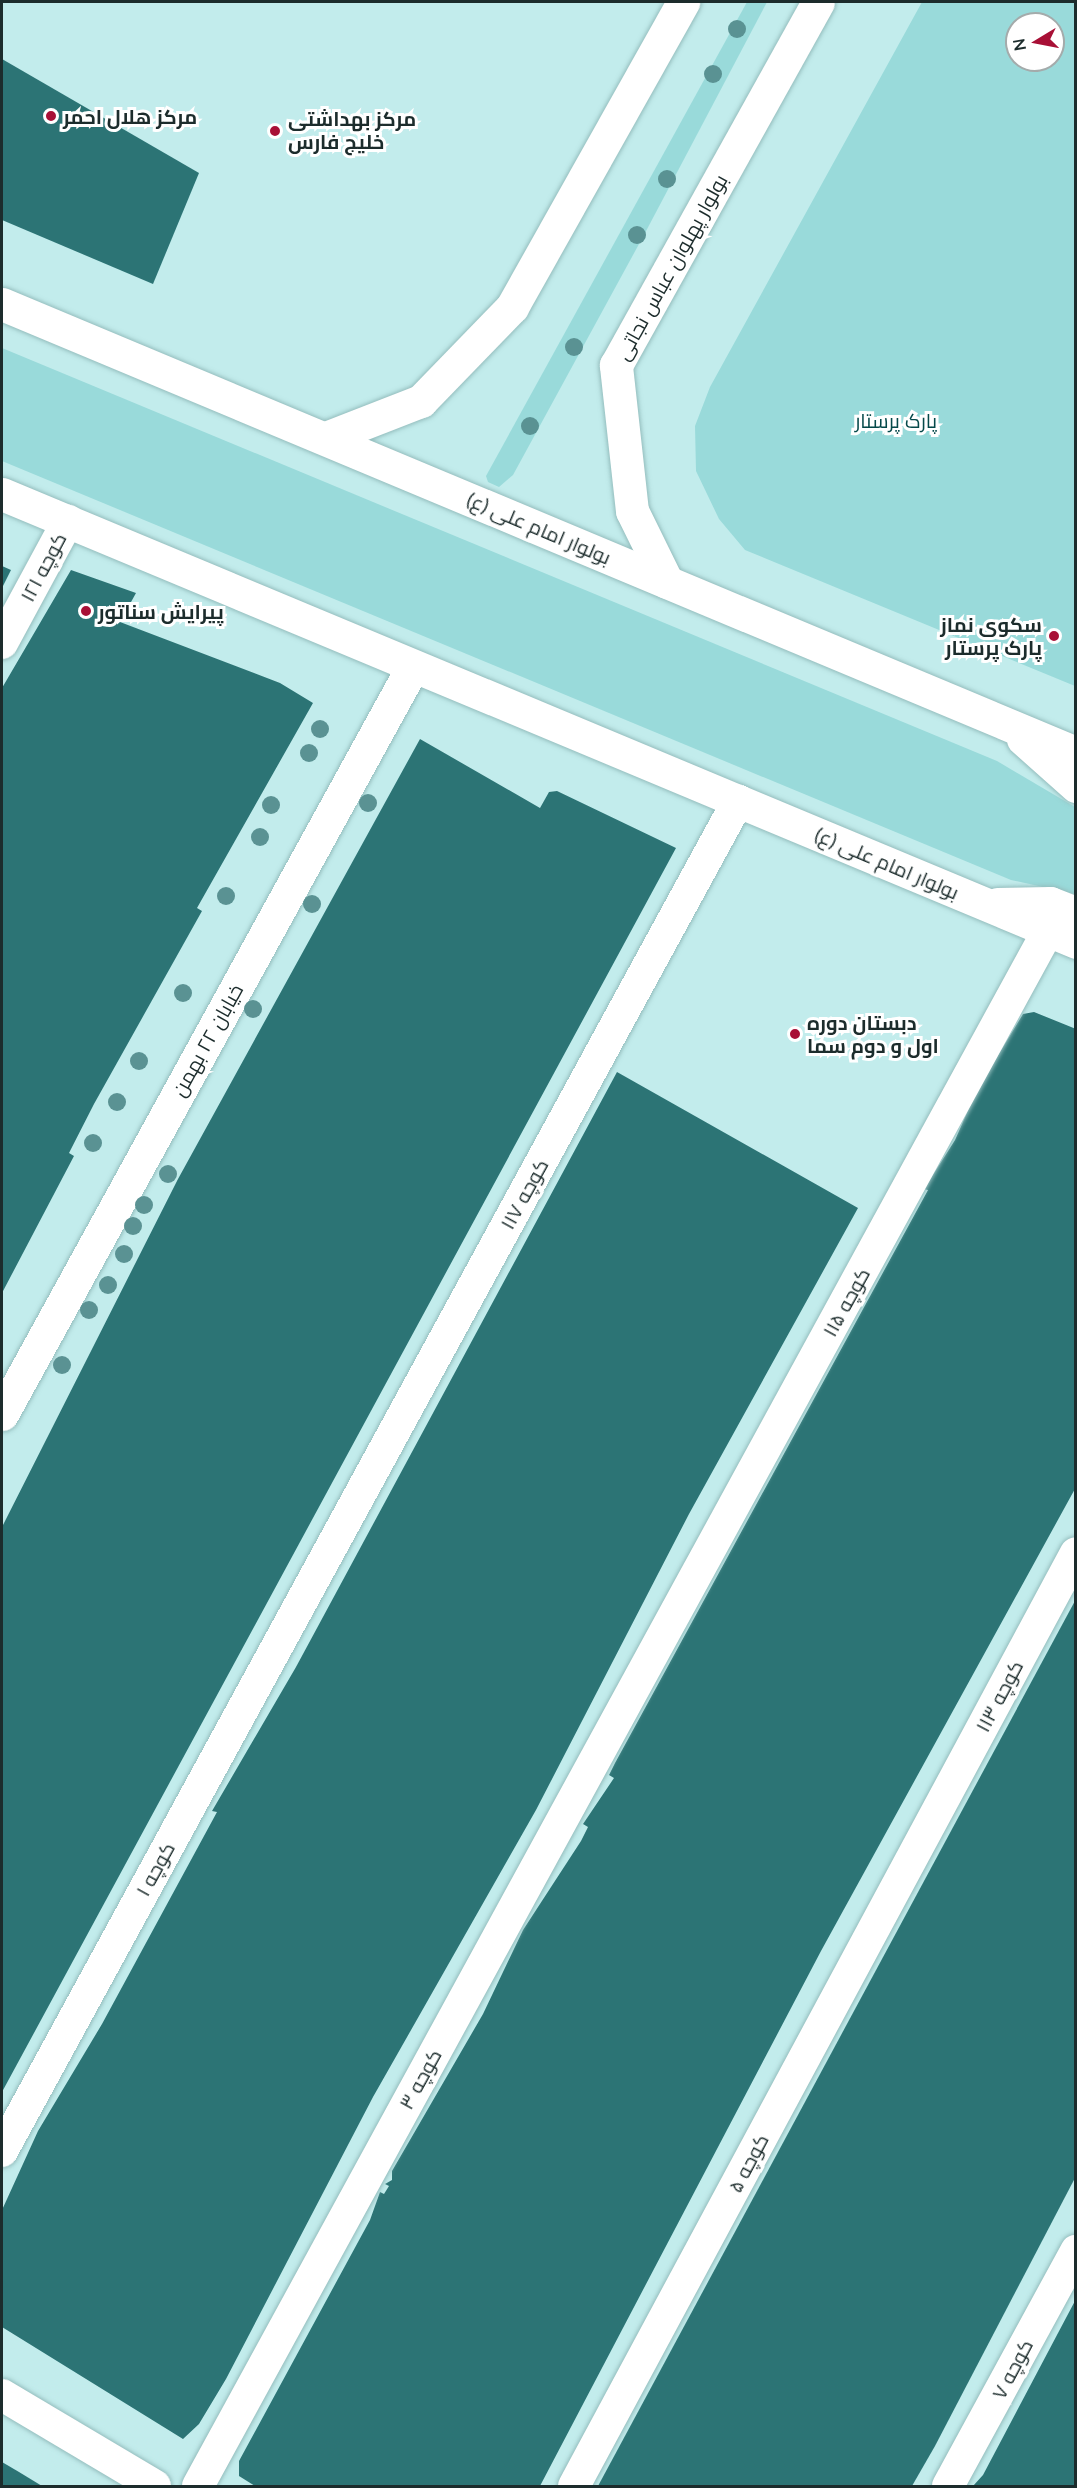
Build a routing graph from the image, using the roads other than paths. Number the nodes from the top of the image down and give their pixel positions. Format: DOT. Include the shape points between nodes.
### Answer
graph roads {
  1 [pos="683,2"];
  2 [pos="816,3"];
  3 [pos="2,304"];
  4 [pos="326,438"];
  5 [pos="2,494"];
  6 [pos="68,521"];
  7 [pos="667,582"];
  8 [pos="2,644"];
  9 [pos="413,666"];
  10 [pos="1009,726"];
  11 [pos="1076,753"];
  12 [pos="1076,786"];
  13 [pos="738,801"];
  14 [pos="987,905"];
  15 [pos="1076,913"];
  16 [pos="1062,936"];
  17 [pos="2,1414"];
  18 [pos="1076,1553"];
  19 [pos="309,1587"];
  20 [pos="643,1672"];
  21 [pos="921,1839"];
  22 [pos="2,2151"];
  23 [pos="1076,2251"];
  24 [pos="2,2395"];
  25 [pos="155,2487"];
  26 [pos="198,2487"];
  27 [pos="574,2487"];
  28 [pos="948,2487"];
  1 -- 4 [label="main road" via="512,307 421,401"];
  2 -- 7 [label="main road, بولوار پهلوان عباس نجاتی" via="616,365 632,511"];
  3 -- 4 [label="main road, بولوار امام علی (ع)"];
  4 -- 7 [label="main road, بولوار امام علی (ع)"];
  5 -- 6 [label="main road, بولوار امام علی (ع)"];
  6 -- 8 [label="street, کوچه ۱۲۱"];
  6 -- 9 [label="main road, بولوار امام علی (ع)"];
  7 -- 10 [label="main road, بولوار امام علی (ع)"];
  9 -- 13 [label="main road, بولوار امام علی (ع)"];
  9 -- 17 [label="main road, خیابان ۲۲ بهمن"];
  10 -- 11 [label="main road, بولوار امام علی (ع)"];
  10 -- 12 [label="main road"];
  13 -- 14 [label="main road, بولوار امام علی (ع)"];
  13 -- 19 [label="street, کوچه ۱۱۷"];
  14 -- 15 [label="main road" via="1050,903"];
  14 -- 16 [label="main road, بولوار امام علی (ع)"];
  16 -- 20 [label="street, کوچه ۱۱۵"];
  18 -- 21 [label="street, کوچه ۱۱۳"];
  19 -- 22 [label="street, کوچه ۱"];
  20 -- 26 [label="street, کوچه ۳"];
  21 -- 27 [label="street, کوچه ۵"];
  23 -- 28 [label="street, کوچه ۷"];
  24 -- 25 [label="street"];
}
